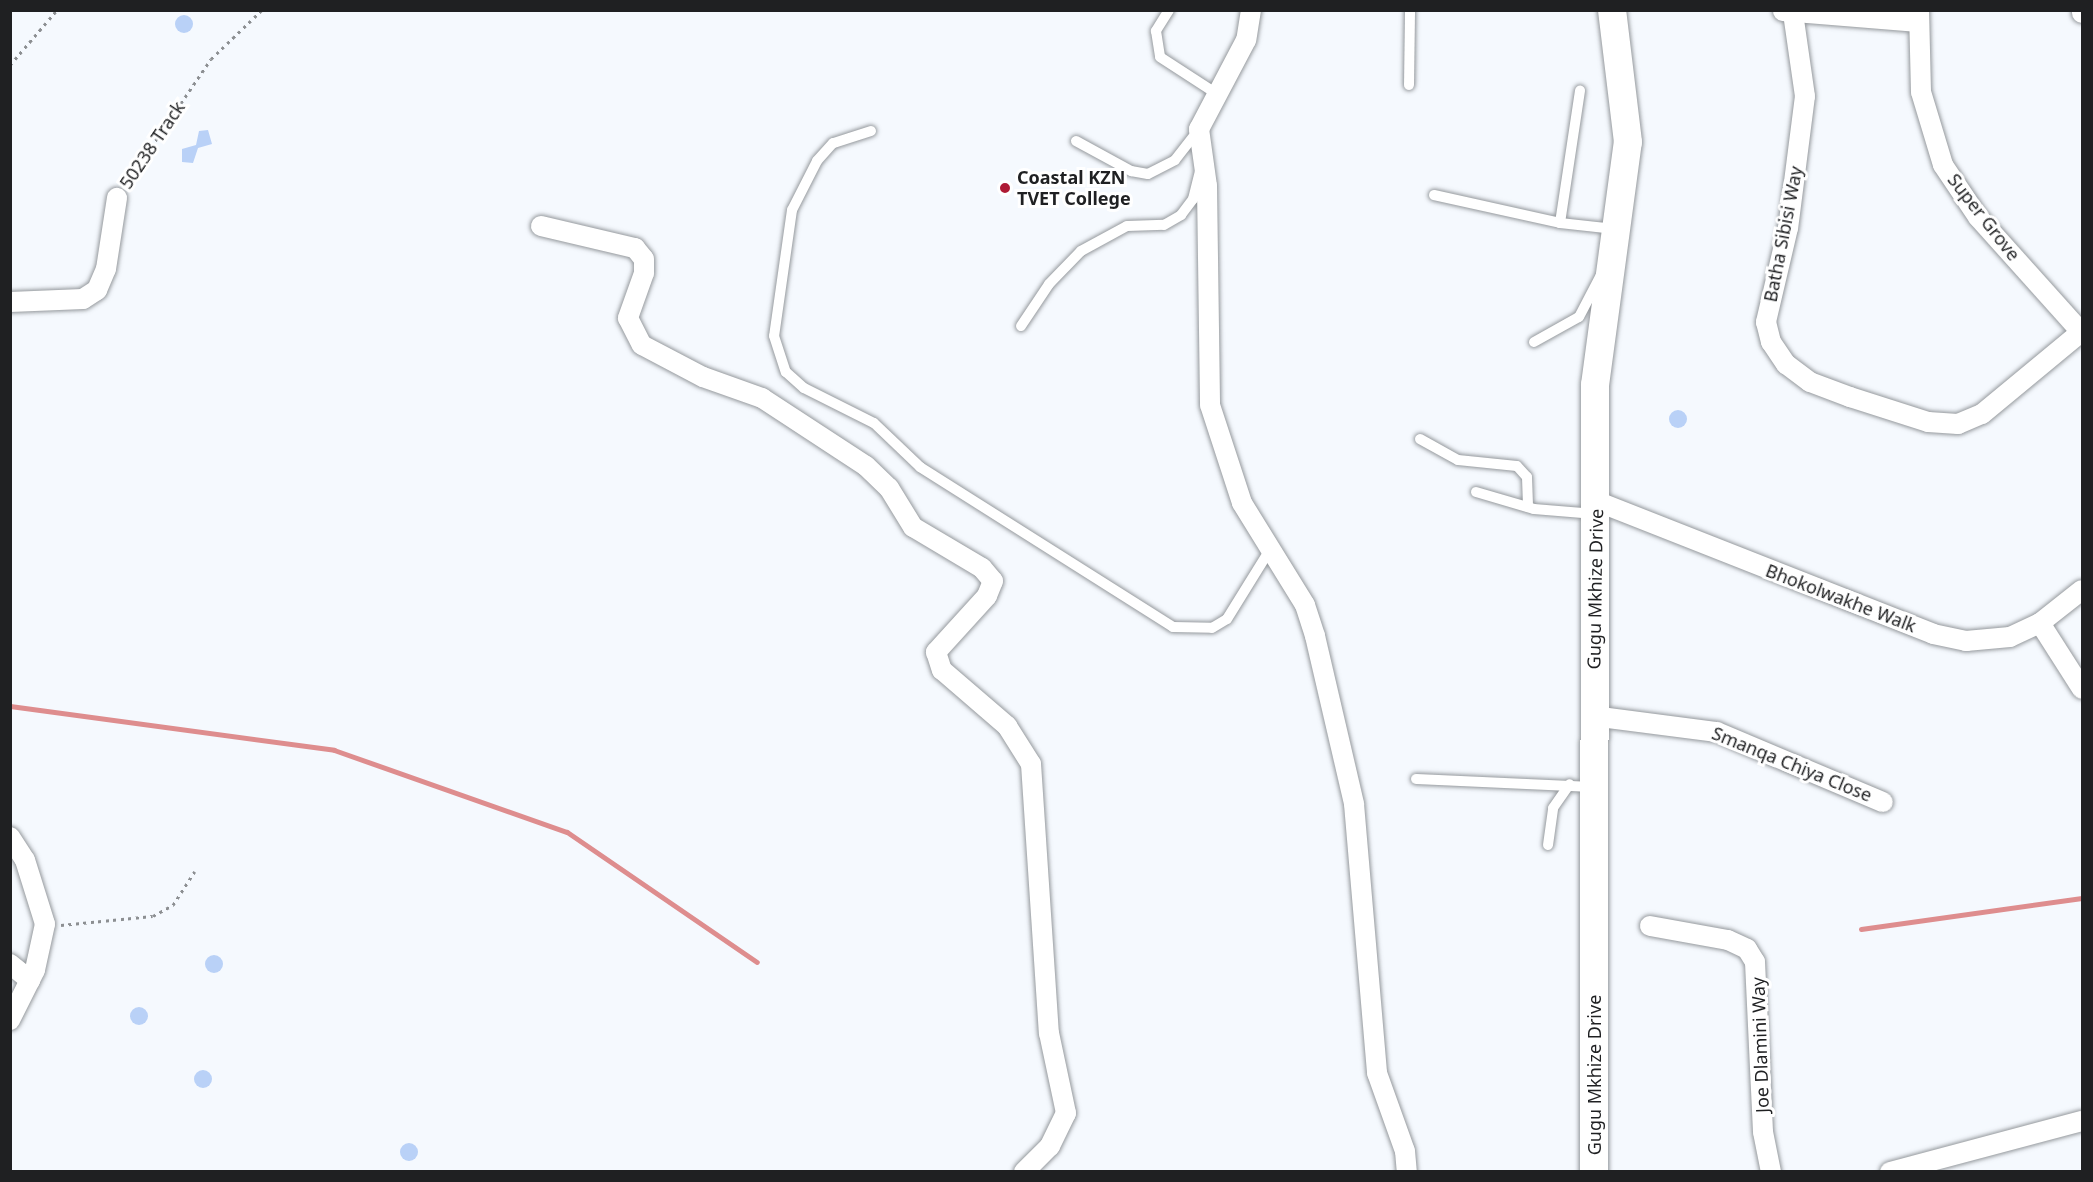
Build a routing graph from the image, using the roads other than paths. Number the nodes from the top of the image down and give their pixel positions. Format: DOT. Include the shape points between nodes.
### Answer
graph roads {
  1 [pos="1169,10"];
  2 [pos="1251,10"];
  3 [pos="1410,10"];
  4 [pos="1611,10"];
  5 [pos="1787,12"];
  6 [pos="1918,16"];
  7 [pos="1409,85"];
  8 [pos="1580,91"];
  9 [pos="1217,94"];
  10 [pos="1199,129"];
  11 [pos="871,131"];
  12 [pos="1076,141"];
  13 [pos="1204,159"];
  14 [pos="1434,195"];
  15 [pos="117,198"];
  16 [pos="1560,223"];
  17 [pos="542,226"];
  18 [pos="1619,229"];
  19 [pos="1613,265"];
  20 [pos="10,302"];
  21 [pos="1021,326"];
  22 [pos="2082,333"];
  23 [pos="1534,342"];
  24 [pos="1420,439"];
  25 [pos="1476,492"];
  26 [pos="1528,507"];
  27 [pos="1596,508"];
  28 [pos="1268,553"];
  29 [pos="2082,590"];
  30 [pos="2040,623"];
  31 [pos="2082,689"];
  32 [pos="1593,716"];
  33 [pos="1416,779"];
  34 [pos="1581,785"];
  35 [pos="1883,802"];
  36 [pos="10,837"];
  37 [pos="1548,845"];
  38 [pos="1650,926"];
  39 [pos="10,964"];
  40 [pos="30,980"];
  41 [pos="10,1020"];
  42 [pos="2082,1121"];
  43 [pos="1024,1172"];
  44 [pos="1407,1172"];
  45 [pos="1594,1172"];
  46 [pos="1771,1172"];
  47 [pos="1890,1172"];
  1 -- 9 [label="lane" via="1156,31 1160,57"];
  2 -- 9 [label="street" via="1246,40"];
  3 -- 7 [label="lane"];
  4 -- 18 [label="street, Gugu Mkhize Drive" via="1628,142"];
  5 -- 6 [label="street"];
  5 -- 22 [label="street, Batha Sibisi Way" via="1805,96 1788,228 1766,322 1771,342 1786,364 1810,382 1850,397 1928,422 1958,424 1982,414"];
  6 -- 22 [label="street, Super Grove" via="1921,92 1943,165 1978,217"];
  8 -- 16 [label="lane"];
  9 -- 10 [label="street"];
  10 -- 12 [label="lane" via="1175,160 1148,174 1131,171"];
  10 -- 13 [label="street"];
  11 -- 28 [label="lane" via="833,143 817,161 792,210 774,336 786,372 804,388 874,423 935,477 1173,627 1212,628 1227,619"];
  13 -- 21 [label="lane" via="1192,199 1181,215 1164,225 1128,226 1081,251 1049,284"];
  13 -- 28 [label="street" via="1210,405 1233,482"];
  14 -- 16 [label="lane"];
  15 -- 20 [label="street, 50238 Track" via="97,290 83,299"];
  16 -- 18 [label="lane"];
  17 -- 43 [label="street" via="635,248 645,273 628,318 642,345 669,362 762,398 866,466 889,488 913,527 982,568 993,581 987,596 936,652 942,670 1007,726 1031,764 1049,1033 1066,1113 1050,1146"];
  18 -- 19 [label="street, Gugu Mkhize Drive"];
  19 -- 23 [label="lane" via="1604,270 1579,317"];
  19 -- 27 [label="street, Gugu Mkhize Drive" via="1595,385"];
  24 -- 26 [label="lane" via="1458,460 1517,466 1527,477"];
  25 -- 26 [label="lane"];
  26 -- 27 [label="lane"];
  27 -- 30 [label="street, Bhokolwakhe Walk" via="1933,634 1987,641"];
  27 -- 32 [label="street, Gugu Mkhize Drive"];
  28 -- 44 [label="street" via="1305,605 1354,804 1377,1073 1405,1151"];
  29 -- 30 [label="street, Bhokolwakhe Walk"];
  30 -- 31 [label="street"];
  32 -- 34 [label="street, Gugu Mkhize Drive"];
  32 -- 35 [label="street, Smanqa Chiya Close" via="1717,732"];
  33 -- 34 [label="lane"];
  34 -- 37 [label="lane" via="1553,808"];
  34 -- 45 [label="street, Gugu Mkhize Drive"];
  36 -- 40 [label="street" via="25,860 45,930"];
  38 -- 46 [label="street, Joe Dlamini Way" via="1728,940 1747,949 1755,962 1763,1132"];
  39 -- 40 [label="street"];
  40 -- 41 [label="street"];
  42 -- 47 [label="street"];
}
